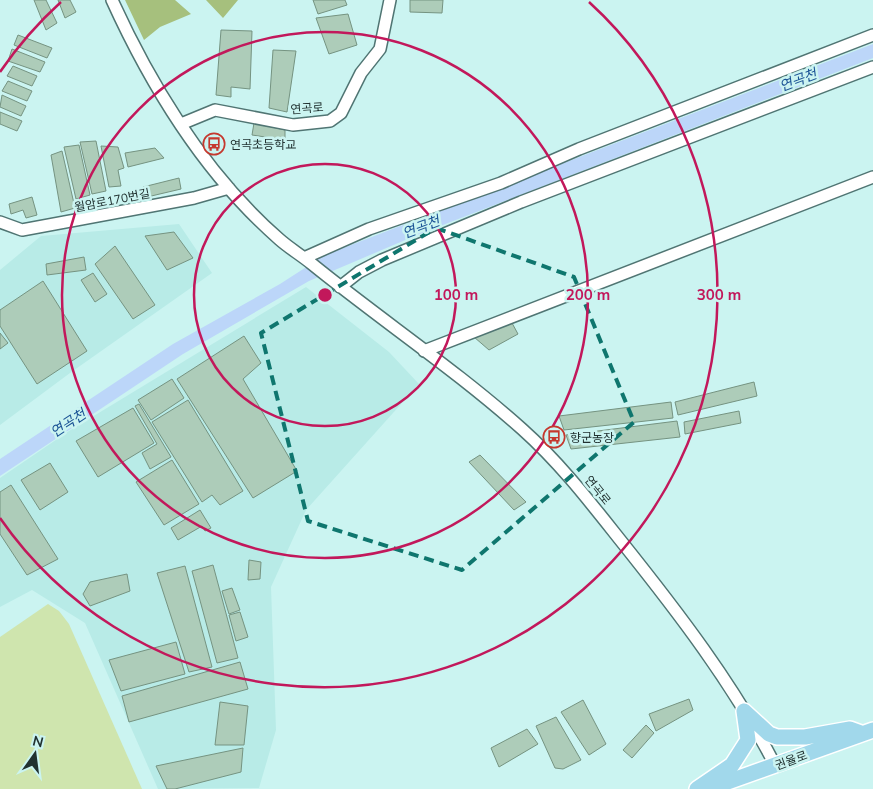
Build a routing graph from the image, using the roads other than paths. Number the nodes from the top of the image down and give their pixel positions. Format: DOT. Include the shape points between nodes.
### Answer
graph roads {
  1 [pos="112,0"];
  2 [pos="390,0"];
  3 [pos="873,35"];
  4 [pos="873,67"];
  5 [pos="181,124"];
  6 [pos="873,177"];
  7 [pos="229,188"];
  8 [pos="0,222"];
  9 [pos="304,258"];
  10 [pos="340,287"];
  11 [pos="424,351"];
  12 [pos="744,711"];
  13 [pos="868,732"];
  14 [pos="775,765"];
  15 [pos="697,789"];
  16 [pos="708,789"];
  1 -- 5 [label="street" via="158,90"];
  2 -- 5 [label="street, 연곡로" via="380,49 361,73 341,113 330,121 293,125 215,110"];
  3 -- 9 [label="street" via="579,149 501,183 368,230"];
  4 -- 10 [label="street" via="521,202 382,260"];
  5 -- 7 [label="street"];
  6 -- 11 [label="street"];
  7 -- 8 [label="street, 월암로170번길" via="194,198 36,228 22,230"];
  7 -- 9 [label="street" via="277,238"];
  9 -- 10 [label="street, 연곡로"];
  10 -- 11 [label="street, 연곡로"];
  11 -- 12 [label="street, 연곡로" via="485,396 550,455 672,606"];
  12 -- 13 [label="main road" via="769,734 777,737 797,738 850,728"];
  12 -- 14 [label="street, 연곡로"];
  12 -- 15 [label="main road" via="748,740 732,765"];
  13 -- 14 [label="main road, 권율로"];
  14 -- 16 [label="main road, 권율로"];
}
